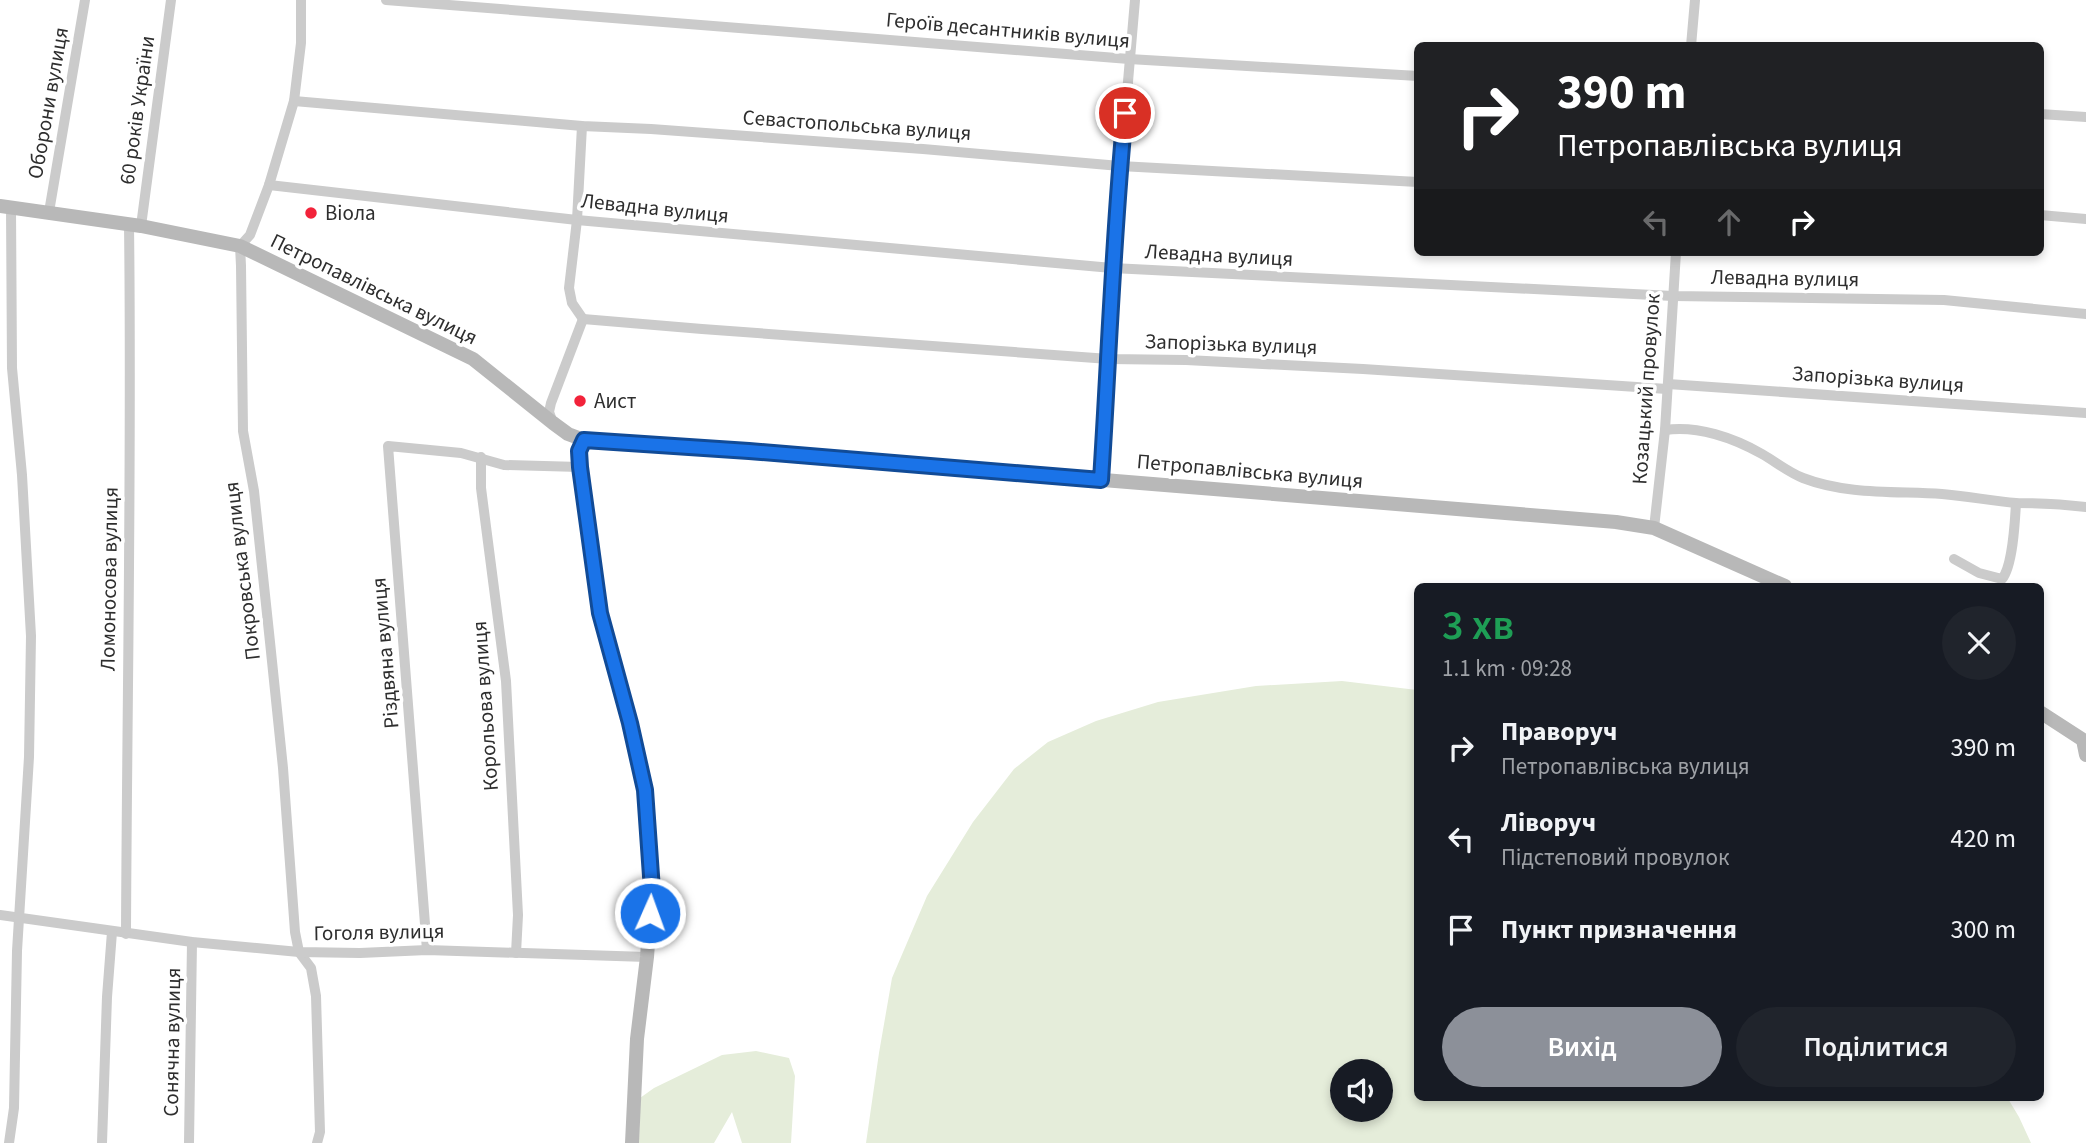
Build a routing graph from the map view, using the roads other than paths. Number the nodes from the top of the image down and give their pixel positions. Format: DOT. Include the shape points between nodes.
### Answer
graph roads {
  1 [pos="85,0"];
  2 [pos="171,0"];
  3 [pos="301,0"];
  4 [pos="386,0"];
  5 [pos="1135,0"];
  6 [pos="1695,0"];
  7 [pos="1691,42"];
  8 [pos="1129,59"];
  9 [pos="1414,76"];
  10 [pos="294,101"];
  11 [pos="2044,114"];
  12 [pos="2086,117"];
  13 [pos="582,127"];
  14 [pos="1120,166"];
  15 [pos="1414,182"];
  16 [pos="270,185"];
  17 [pos="6,207"];
  18 [pos="50,212"];
  19 [pos="2044,215"];
  20 [pos="2086,219"];
  21 [pos="578,220"];
  22 [pos="135,225"];
  23 [pos="240,246"];
  24 [pos="1676,256"];
  25 [pos="1112,268"];
  26 [pos="1673,296"];
  27 [pos="2086,314"];
  28 [pos="583,318"];
  29 [pos="1109,359"];
  30 [pos="1668,386"];
  31 [pos="2086,413"];
  32 [pos="553,423"];
  33 [pos="1665,430"];
  34 [pos="584,440"];
  35 [pos="481,457"];
  36 [pos="580,467"];
  37 [pos="1101,480"];
  38 [pos="2016,503"];
  39 [pos="2086,507"];
  40 [pos="1654,528"];
  41 [pos="1954,559"];
  42 [pos="1778,583"];
  43 [pos="2044,715"];
  44 [pos="2085,742"];
  45 [pos="0,915"];
  46 [pos="20,919"];
  47 [pos="112,932"];
  48 [pos="126,934"];
  49 [pos="192,942"];
  50 [pos="427,950"];
  51 [pos="299,952"];
  52 [pos="516,953"];
  53 [pos="647,957"];
  54 [pos="9,1143"];
  55 [pos="102,1143"];
  56 [pos="189,1143"];
  57 [pos="317,1143"];
  58 [pos="632,1143"];
  1 -- 18 [label="street, Оборони вулиця"];
  2 -- 22 [label="street, 60 років України"];
  3 -- 10 [label="street"];
  4 -- 8 [label="street, Героїв десантників вулиця"];
  5 -- 8 [label="street"];
  6 -- 7 [label="street"];
  8 -- 9 [label="street, Героїв десантників вулиця"];
  8 -- 14 [label="street"];
  10 -- 13 [label="street, Севастопольська вулиця"];
  10 -- 16 [label="street"];
  11 -- 12 [label="street"];
  13 -- 14 [label="street, Севастопольська вулиця"];
  13 -- 21 [label="street"];
  14 -- 15 [label="street, Севастопольська вулиця"];
  14 -- 25 [label="street"];
  16 -- 21 [label="street, Левадна вулиця"];
  16 -- 23 [label="street" via="250,235"];
  17 -- 18 [label="street, Петропавлівська вулиця"];
  17 -- 46 [label="street" via="30,636"];
  18 -- 22 [label="street, Петропавлівська вулиця"];
  19 -- 20 [label="street"];
  21 -- 25 [label="street, Левадна вулиця"];
  21 -- 28 [label="street" via="569,288 572,303"];
  22 -- 23 [label="street, Петропавлівська вулиця"];
  22 -- 48 [label="street, Ломоносова вулиця"];
  23 -- 32 [label="street, Петропавлівська вулиця" via="473,359"];
  23 -- 51 [label="street, Покровська вулиця" via="243,431 254,491"];
  24 -- 26 [label="street, Козацький провулок"];
  25 -- 26 [label="street, Левадна вулиця"];
  25 -- 29 [label="street"];
  26 -- 27 [label="street, Левадна вулиця" via="1944,300"];
  26 -- 30 [label="street, Козацький провулок"];
  28 -- 29 [label="street, Запорізька вулиця"];
  28 -- 32 [label="street" via="551,403"];
  29 -- 30 [label="street, Запорізька вулиця"];
  29 -- 37 [label="street"];
  30 -- 31 [label="street, Запорізька вулиця"];
  30 -- 33 [label="street, Козацький провулок"];
  32 -- 34 [label="street, Петропавлівська вулиця"];
  33 -- 38 [label="street" via="1681,427 1740,443 1819,484"];
  33 -- 40 [label="street, Козацький провулок"];
  34 -- 36 [label="street"];
  34 -- 37 [label="street, Петропавлівська вулиця"];
  35 -- 36 [label="street" via="504,465"];
  35 -- 50 [label="street, Різдвяна вулиця" via="388,446"];
  35 -- 52 [label="street, Корольова вулиця" via="506,681"];
  36 -- 53 [label="street" via="600,613 645,790 652,890"];
  37 -- 40 [label="street, Петропавлівська вулиця"];
  38 -- 39 [label="street"];
  38 -- 41 [label="street" via="2002,579"];
  40 -- 42 [label="street, Петропавлівська вулиця"];
  43 -- 44 [label="street"];
  45 -- 46 [label="street, Гоголя вулиця"];
  46 -- 47 [label="street, Гоголя вулиця"];
  46 -- 54 [label="street"];
  47 -- 48 [label="street, Гоголя вулиця"];
  47 -- 55 [label="street"];
  48 -- 49 [label="street, Гоголя вулиця"];
  49 -- 51 [label="street, Гоголя вулиця"];
  49 -- 56 [label="street, Сонячна вулиця"];
  50 -- 51 [label="street, Гоголя вулиця"];
  50 -- 52 [label="street, Гоголя вулиця"];
  51 -- 57 [label="street, Покровська вулиця" via="311,968 316,996"];
  52 -- 53 [label="street, Гоголя вулиця"];
  53 -- 58 [label="street"];
}
